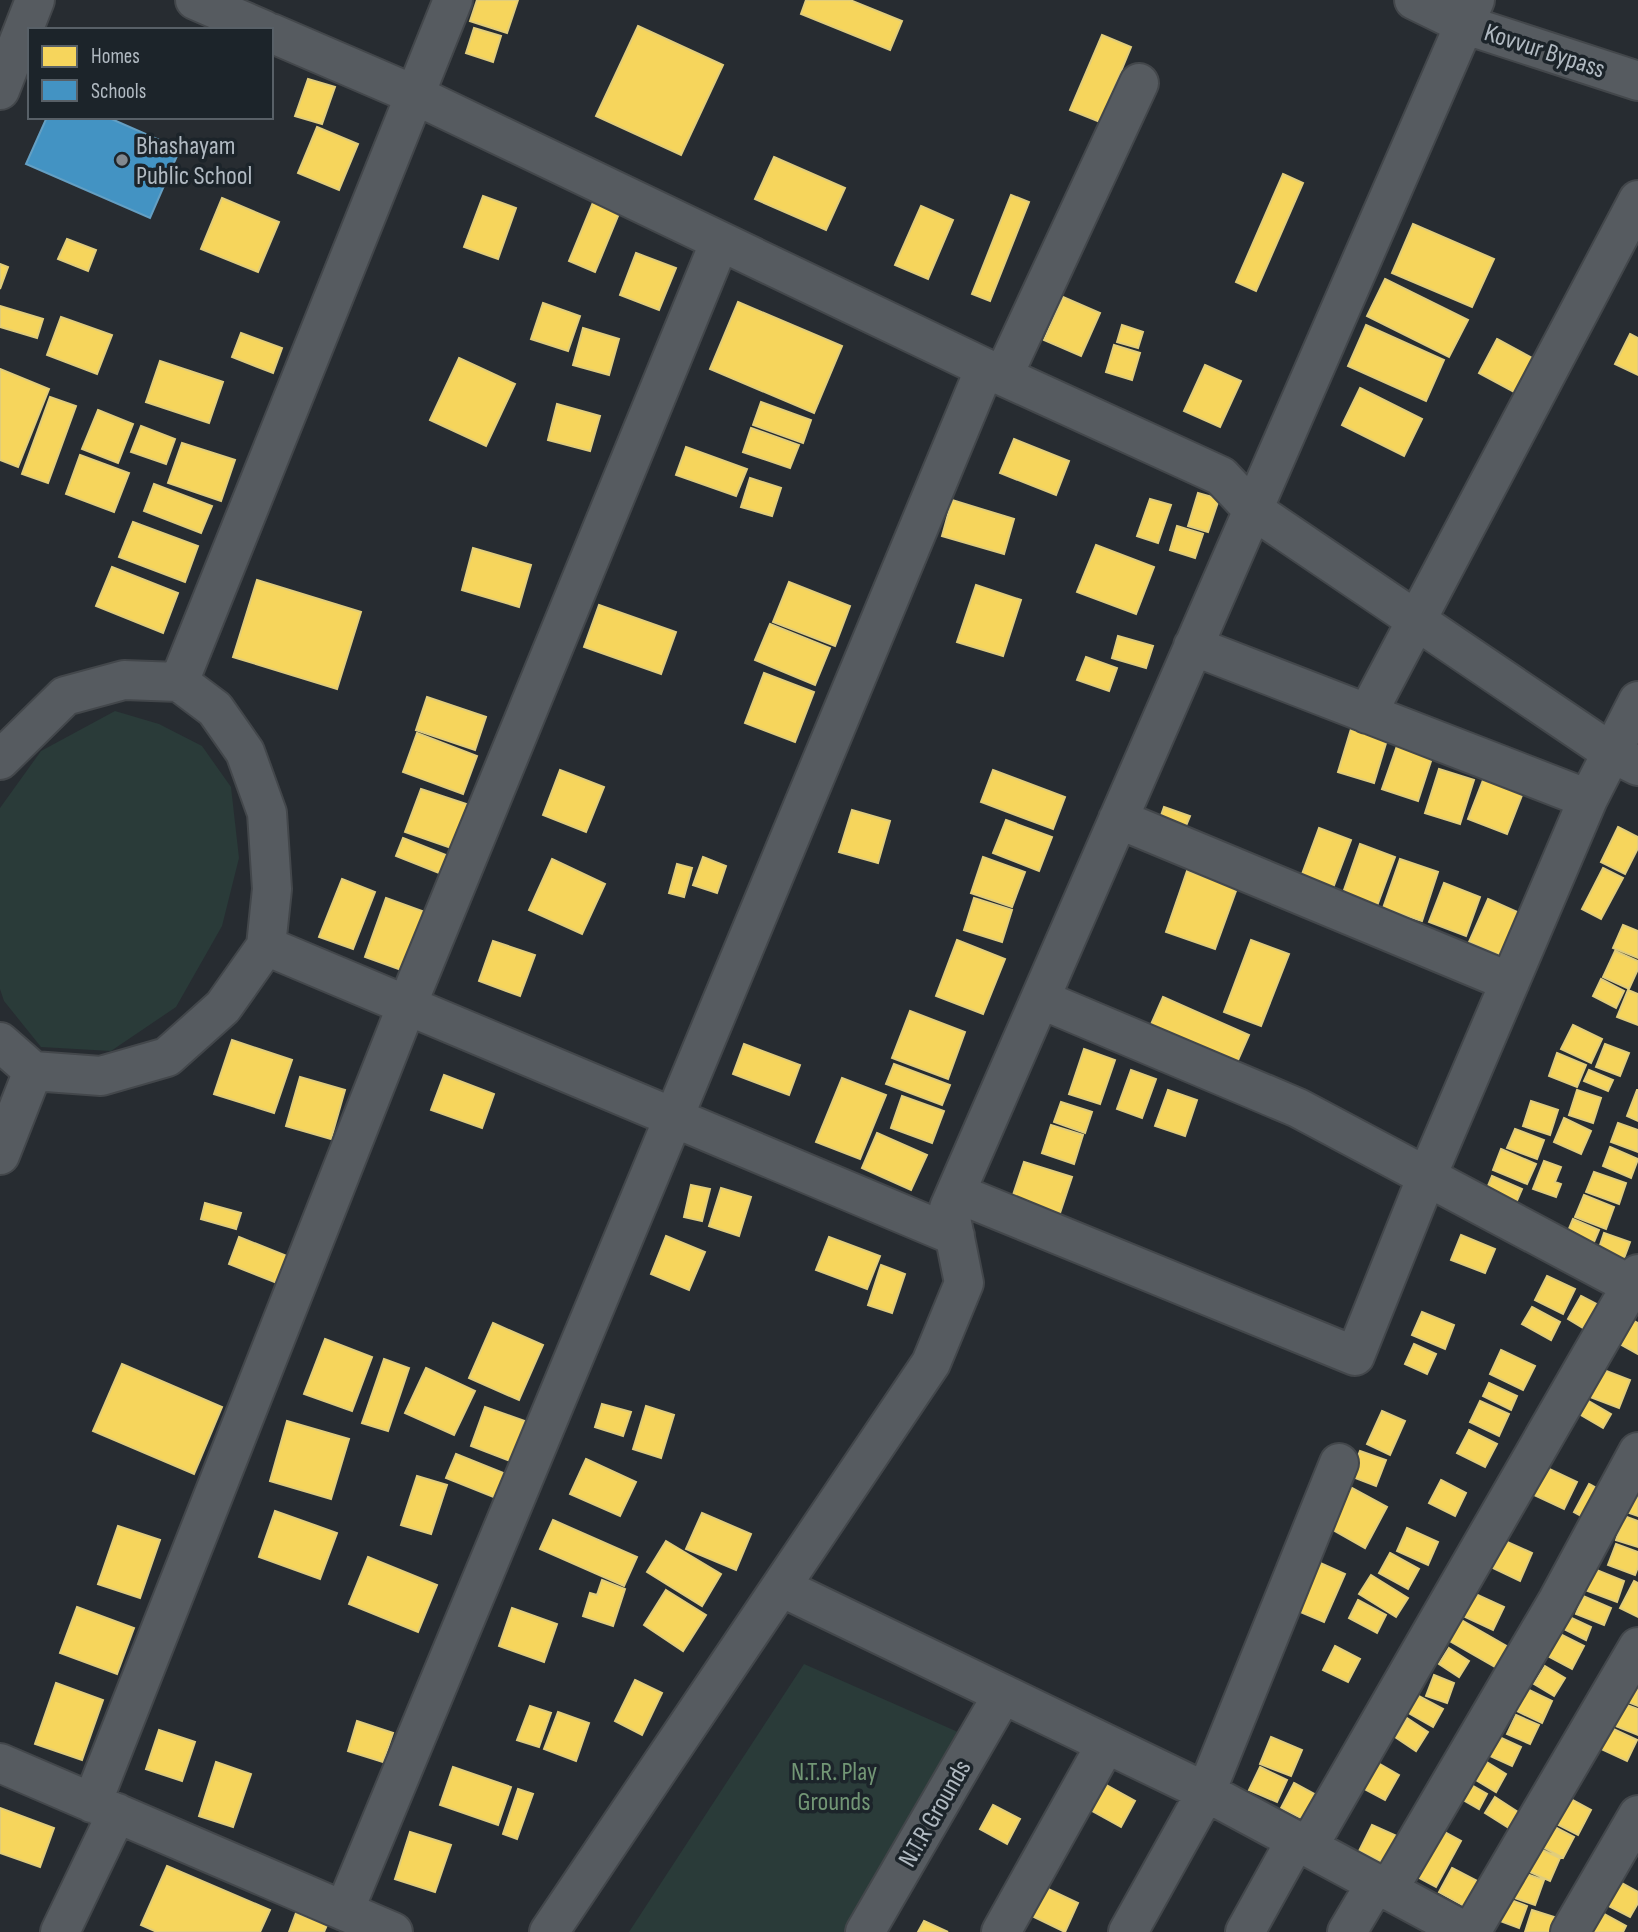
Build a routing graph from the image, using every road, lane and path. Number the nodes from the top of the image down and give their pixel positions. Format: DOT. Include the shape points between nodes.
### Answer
graph roads {
  1 [pos="35,0"];
  2 [pos="195,0"];
  3 [pos="453,0"];
  4 [pos="1414,0"];
  5 [pos="1469,12"];
  6 [pos="259,28"];
  7 [pos="273,34"];
  8 [pos="1638,81"];
  9 [pos="1139,83"];
  10 [pos="0,90"];
  11 [pos="415,95"];
  12 [pos="1638,200"];
  13 [pos="720,241"];
  14 [pos="994,372"];
  15 [pos="1252,509"];
  16 [pos="1417,620"];
  17 [pos="1193,646"];
  18 [pos="179,682"];
  19 [pos="1638,701"];
  20 [pos="1367,714"];
  21 [pos="0,760"];
  22 [pos="1625,760"];
  23 [pos="1588,799"];
  24 [pos="1118,819"];
  25 [pos="266,946"];
  26 [pos="1510,982"];
  27 [pos="1040,999"];
  28 [pos="407,1005"];
  29 [pos="0,1042"];
  30 [pos="33,1071"];
  31 [pos="675,1118"];
  32 [pos="0,1155"];
  33 [pos="1427,1176"];
  34 [pos="956,1194"];
  35 [pos="955,1236"];
  36 [pos="1636,1283"];
  37 [pos="1638,1452"];
  38 [pos="1339,1464"];
  39 [pos="781,1587"];
  40 [pos="1638,1647"];
  41 [pos="1003,1694"];
  42 [pos="1106,1744"];
  43 [pos="0,1763"];
  44 [pos="1206,1792"];
  45 [pos="105,1808"];
  46 [pos="1638,1815"];
  47 [pos="1302,1844"];
  48 [pos="1382,1887"];
  49 [pos="344,1911"];
  50 [pos="1462,1931"];
  51 [pos="60,1932"];
  52 [pos="393,1932"];
  53 [pos="549,1932"];
  54 [pos="865,1932"];
  55 [pos="1001,1932"];
  56 [pos="1128,1932"];
  57 [pos="1245,1932"];
  58 [pos="1347,1932"];
  59 [pos="1570,1932"];
  1 -- 10 [label="street"];
  2 -- 6 [label="street"];
  3 -- 11 [label="street"];
  4 -- 5 [label="street, Kovvur Bypass"];
  5 -- 8 [label="street, Kovvur Bypass"];
  5 -- 15 [label="street"];
  7 -- 11 [label="street"];
  9 -- 14 [label="street"];
  11 -- 13 [label="street"];
  11 -- 18 [label="street"];
  12 -- 16 [label="street"];
  13 -- 14 [label="street"];
  13 -- 28 [label="street"];
  14 -- 15 [label="street" via="1221,476"];
  14 -- 31 [label="street"];
  15 -- 16 [label="street"];
  15 -- 17 [label="street"];
  16 -- 20 [label="street"];
  16 -- 22 [label="street"];
  17 -- 20 [label="street"];
  17 -- 24 [label="street"];
  18 -- 21 [label="street" via="124,680 65,696"];
  18 -- 25 [label="street" via="215,709 245,752 267,813 272,889"];
  19 -- 22 [label="street"];
  20 -- 23 [label="street"];
  22 -- 23 [label="street"];
  23 -- 26 [label="street"];
  24 -- 26 [label="street"];
  24 -- 27 [label="street"];
  25 -- 28 [label="street"];
  25 -- 30 [label="street" via="223,1007 167,1057 101,1076"];
  26 -- 33 [label="street"];
  27 -- 33 [label="street" via="1297,1108"];
  27 -- 34 [label="street"];
  28 -- 31 [label="street"];
  28 -- 45 [label="street"];
  29 -- 30 [label="street"];
  30 -- 32 [label="street"];
  31 -- 35 [label="street"];
  31 -- 49 [label="street"];
  33 -- 34 [label="street" via="1355,1356"];
  33 -- 36 [label="street"];
  34 -- 35 [label="street" via="949,1208"];
  35 -- 39 [label="street" via="964,1283 931,1363"];
  36 -- 47 [label="street"];
  37 -- 48 [label="street" via="1558,1600"];
  38 -- 44 [label="street"];
  39 -- 41 [label="street"];
  39 -- 53 [label="street"];
  40 -- 50 [label="street"];
  41 -- 42 [label="street"];
  41 -- 54 [label="street, N.T.R Grounds"];
  42 -- 44 [label="street"];
  42 -- 55 [label="street"];
  43 -- 45 [label="street"];
  44 -- 47 [label="street"];
  44 -- 56 [label="street"];
  45 -- 49 [label="street"];
  45 -- 51 [label="street"];
  46 -- 59 [label="street"];
  47 -- 48 [label="street"];
  47 -- 57 [label="street"];
  48 -- 50 [label="street"];
  48 -- 58 [label="street"];
  49 -- 52 [label="street"];
}
